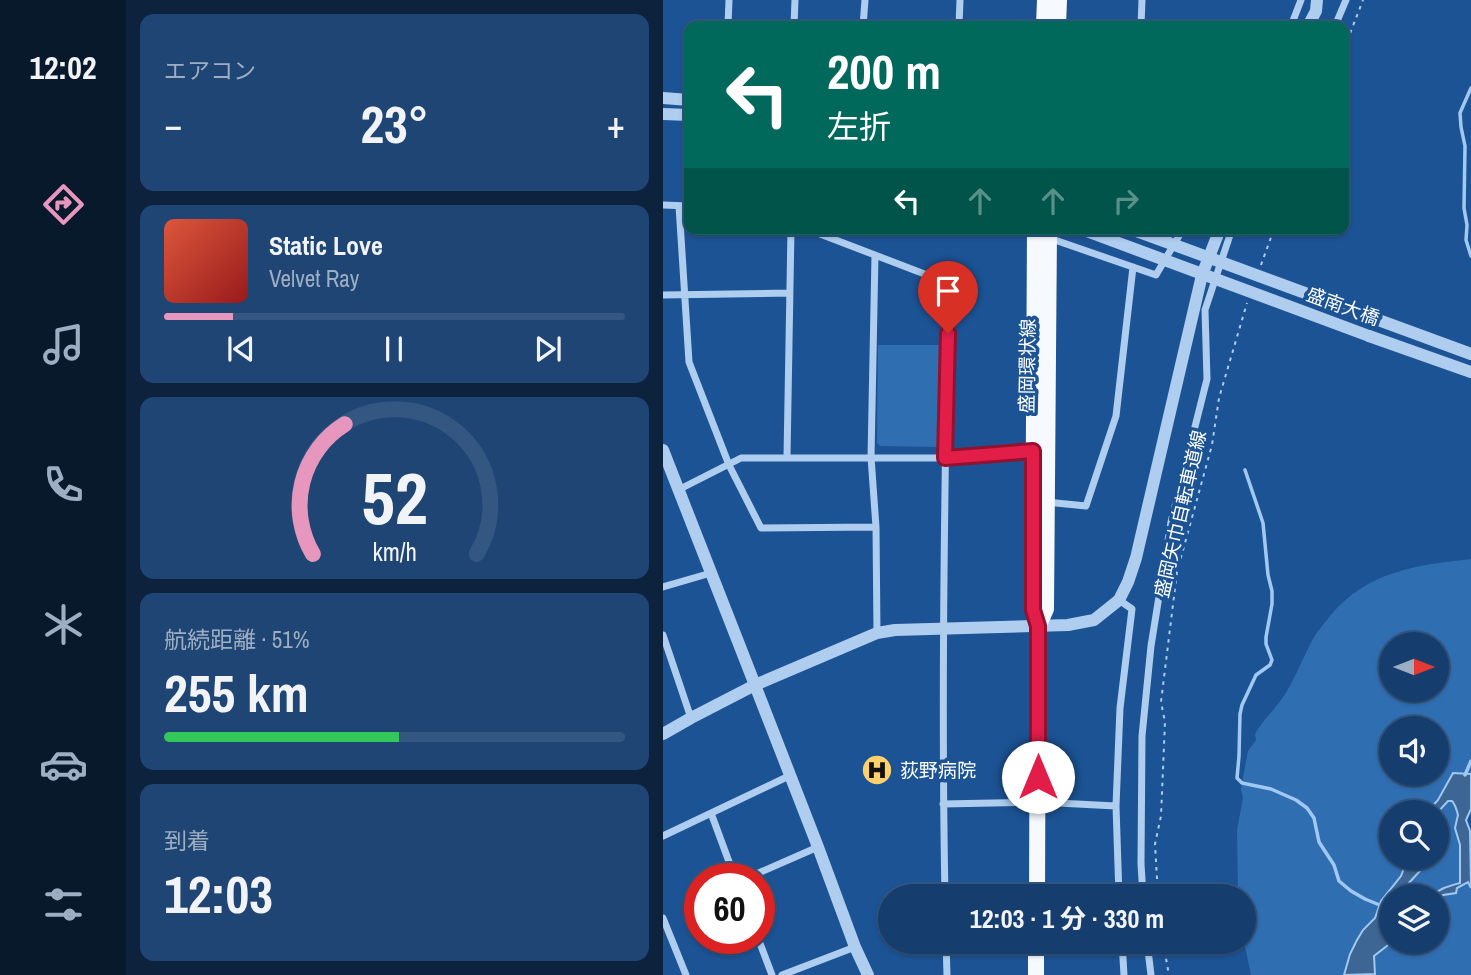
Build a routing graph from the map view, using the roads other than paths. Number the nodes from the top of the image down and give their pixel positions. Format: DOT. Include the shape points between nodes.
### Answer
graph roads {
  1 [pos="729,0"];
  2 [pos="795,0"];
  3 [pos="865,0"];
  4 [pos="961,0"];
  5 [pos="1045,0"];
  6 [pos="1059,0"];
  7 [pos="1142,0"];
  8 [pos="1301,0"];
  9 [pos="1317,0"];
  10 [pos="1346,0"];
  11 [pos="728,21"];
  12 [pos="794,21"];
  13 [pos="863,21"];
  14 [pos="959,21"];
  15 [pos="1051,21"];
  16 [pos="1054,21"];
  17 [pos="1141,21"];
  18 [pos="1293,21"];
  19 [pos="1311,21"];
  20 [pos="1337,21"];
  21 [pos="663,98"];
  22 [pos="684,98"];
  23 [pos="663,114"];
  24 [pos="684,118"];
  25 [pos="663,205"];
  26 [pos="679,206"];
  27 [pos="684,206"];
  28 [pos="791,235"];
  29 [pos="823,235"];
  30 [pos="1040,235"];
  31 [pos="1040,235"];
  32 [pos="1050,235"];
  33 [pos="1097,235"];
  34 [pos="1147,235"];
  35 [pos="1179,235"];
  36 [pos="1217,235"];
  37 [pos="1230,235"];
  38 [pos="875,255"];
  39 [pos="1207,258"];
  40 [pos="1133,267"];
  41 [pos="1202,275"];
  42 [pos="790,293"];
  43 [pos="685,294"];
  44 [pos="663,295"];
  45 [pos="1471,354"];
  46 [pos="1471,372"];
  47 [pos="663,450"];
  48 [pos="1033,451"];
  49 [pos="787,457"];
  50 [pos="871,457"];
  51 [pos="945,458"];
  52 [pos="729,465"];
  53 [pos="678,490"];
  54 [pos="1046,502"];
  55 [pos="876,527"];
  56 [pos="711,573"];
  57 [pos="663,586"];
  58 [pos="1119,600"];
  59 [pos="1038,626"];
  60 [pos="944,629"];
  61 [pos="877,633"];
  62 [pos="663,635"];
  63 [pos="667,656"];
  64 [pos="755,685"];
  65 [pos="691,718"];
  66 [pos="663,734"];
  67 [pos="789,776"];
  68 [pos="1038,802"];
  69 [pos="943,804"];
  70 [pos="1116,806"];
  71 [pos="711,813"];
  72 [pos="663,836"];
  73 [pos="818,847"];
  74 [pos="729,863"];
  75 [pos="775,866"];
  76 [pos="945,884"];
  77 [pos="1037,884"];
  78 [pos="1119,884"];
  79 [pos="1142,884"];
  80 [pos="663,918"];
  81 [pos="855,947"];
  82 [pos="764,954"];
  83 [pos="946,954"];
  84 [pos="1036,954"];
  85 [pos="1123,954"];
  86 [pos="1148,954"];
  87 [pos="686,975"];
  88 [pos="772,975"];
  89 [pos="782,975"];
  90 [pos="868,975"];
  91 [pos="947,975"];
  92 [pos="1036,975"];
  93 [pos="1124,975"];
  94 [pos="1151,975"];
  1 -- 11 [label="street"];
  2 -- 12 [label="street"];
  3 -- 13 [label="street"];
  4 -- 14 [label="street"];
  5 -- 15 [label="main road"];
  6 -- 16 [label="main road"];
  7 -- 17 [label="street"];
  8 -- 18 [label="street"];
  9 -- 19 [label="street"];
  10 -- 20 [label="street"];
  21 -- 22 [label="street"];
  23 -- 24 [label="street"];
  25 -- 26 [label="street"];
  26 -- 27 [label="street"];
  26 -- 43 [label="street"];
  28 -- 42 [label="street"];
  29 -- 38 [label="street"];
  30 -- 48 [label="main road, 盛岡環状線"];
  31 -- 54 [label="main road, 盛岡環状線"];
  32 -- 40 [label="street"];
  33 -- 41 [label="street, 盛南大橋, bridge"];
  34 -- 39 [label="street, 盛南大橋, bridge"];
  35 -- 40 [label="street" via="1156,275"];
  36 -- 39 [label="street"];
  37 -- 79 [label="street" via="1205,310 1207,379 1171,522 1151,646 1142,736"];
  38 -- 50 [label="street"];
  38 -- 51 [label="street" via="948,283"];
  39 -- 41 [label="street, bridge"];
  39 -- 45 [label="street, 盛南大橋, bridge"];
  40 -- 54 [label="street" via="1116,416 1087,506"];
  41 -- 46 [label="street, 盛南大橋, bridge"];
  41 -- 58 [label="street" via="1136,558"];
  42 -- 43 [label="street"];
  42 -- 49 [label="street"];
  43 -- 44 [label="street"];
  43 -- 52 [label="street" via="689,362"];
  47 -- 53 [label="street"];
  48 -- 51 [label="street"];
  48 -- 59 [label="main road, 盛岡環状線" via="1033,610"];
  49 -- 50 [label="street"];
  49 -- 52 [label="street" via="741,458"];
  50 -- 51 [label="street"];
  50 -- 55 [label="street"];
  51 -- 60 [label="street"];
  52 -- 53 [label="street"];
  52 -- 55 [label="street" via="761,528"];
  53 -- 56 [label="street"];
  54 -- 59 [label="main road, 盛岡環状線" via="1046,609"];
  55 -- 61 [label="street"];
  56 -- 57 [label="street"];
  56 -- 64 [label="street"];
  58 -- 59 [label="street" via="1094,620"];
  58 -- 70 [label="street" via="1132,609 1120,708"];
  59 -- 60 [label="street"];
  59 -- 68 [label="main road, 盛岡環状線"];
  60 -- 61 [label="street"];
  60 -- 69 [label="street"];
  61 -- 64 [label="street"];
  62 -- 63 [label="street"];
  63 -- 65 [label="street"];
  64 -- 65 [label="street"];
  64 -- 67 [label="street"];
  65 -- 66 [label="street"];
  67 -- 71 [label="street"];
  67 -- 73 [label="street"];
  68 -- 69 [label="street"];
  68 -- 70 [label="street"];
  68 -- 77 [label="main road, 盛岡環状線"];
  69 -- 76 [label="street"];
  70 -- 78 [label="street"];
  71 -- 72 [label="street"];
  71 -- 74 [label="street"];
  73 -- 75 [label="street"];
  73 -- 81 [label="street"];
  80 -- 87 [label="street"];
  81 -- 89 [label="street"];
  81 -- 90 [label="street"];
  82 -- 88 [label="street"];
  83 -- 91 [label="street"];
  84 -- 92 [label="main road"];
  85 -- 93 [label="street"];
  86 -- 94 [label="street"];
}
